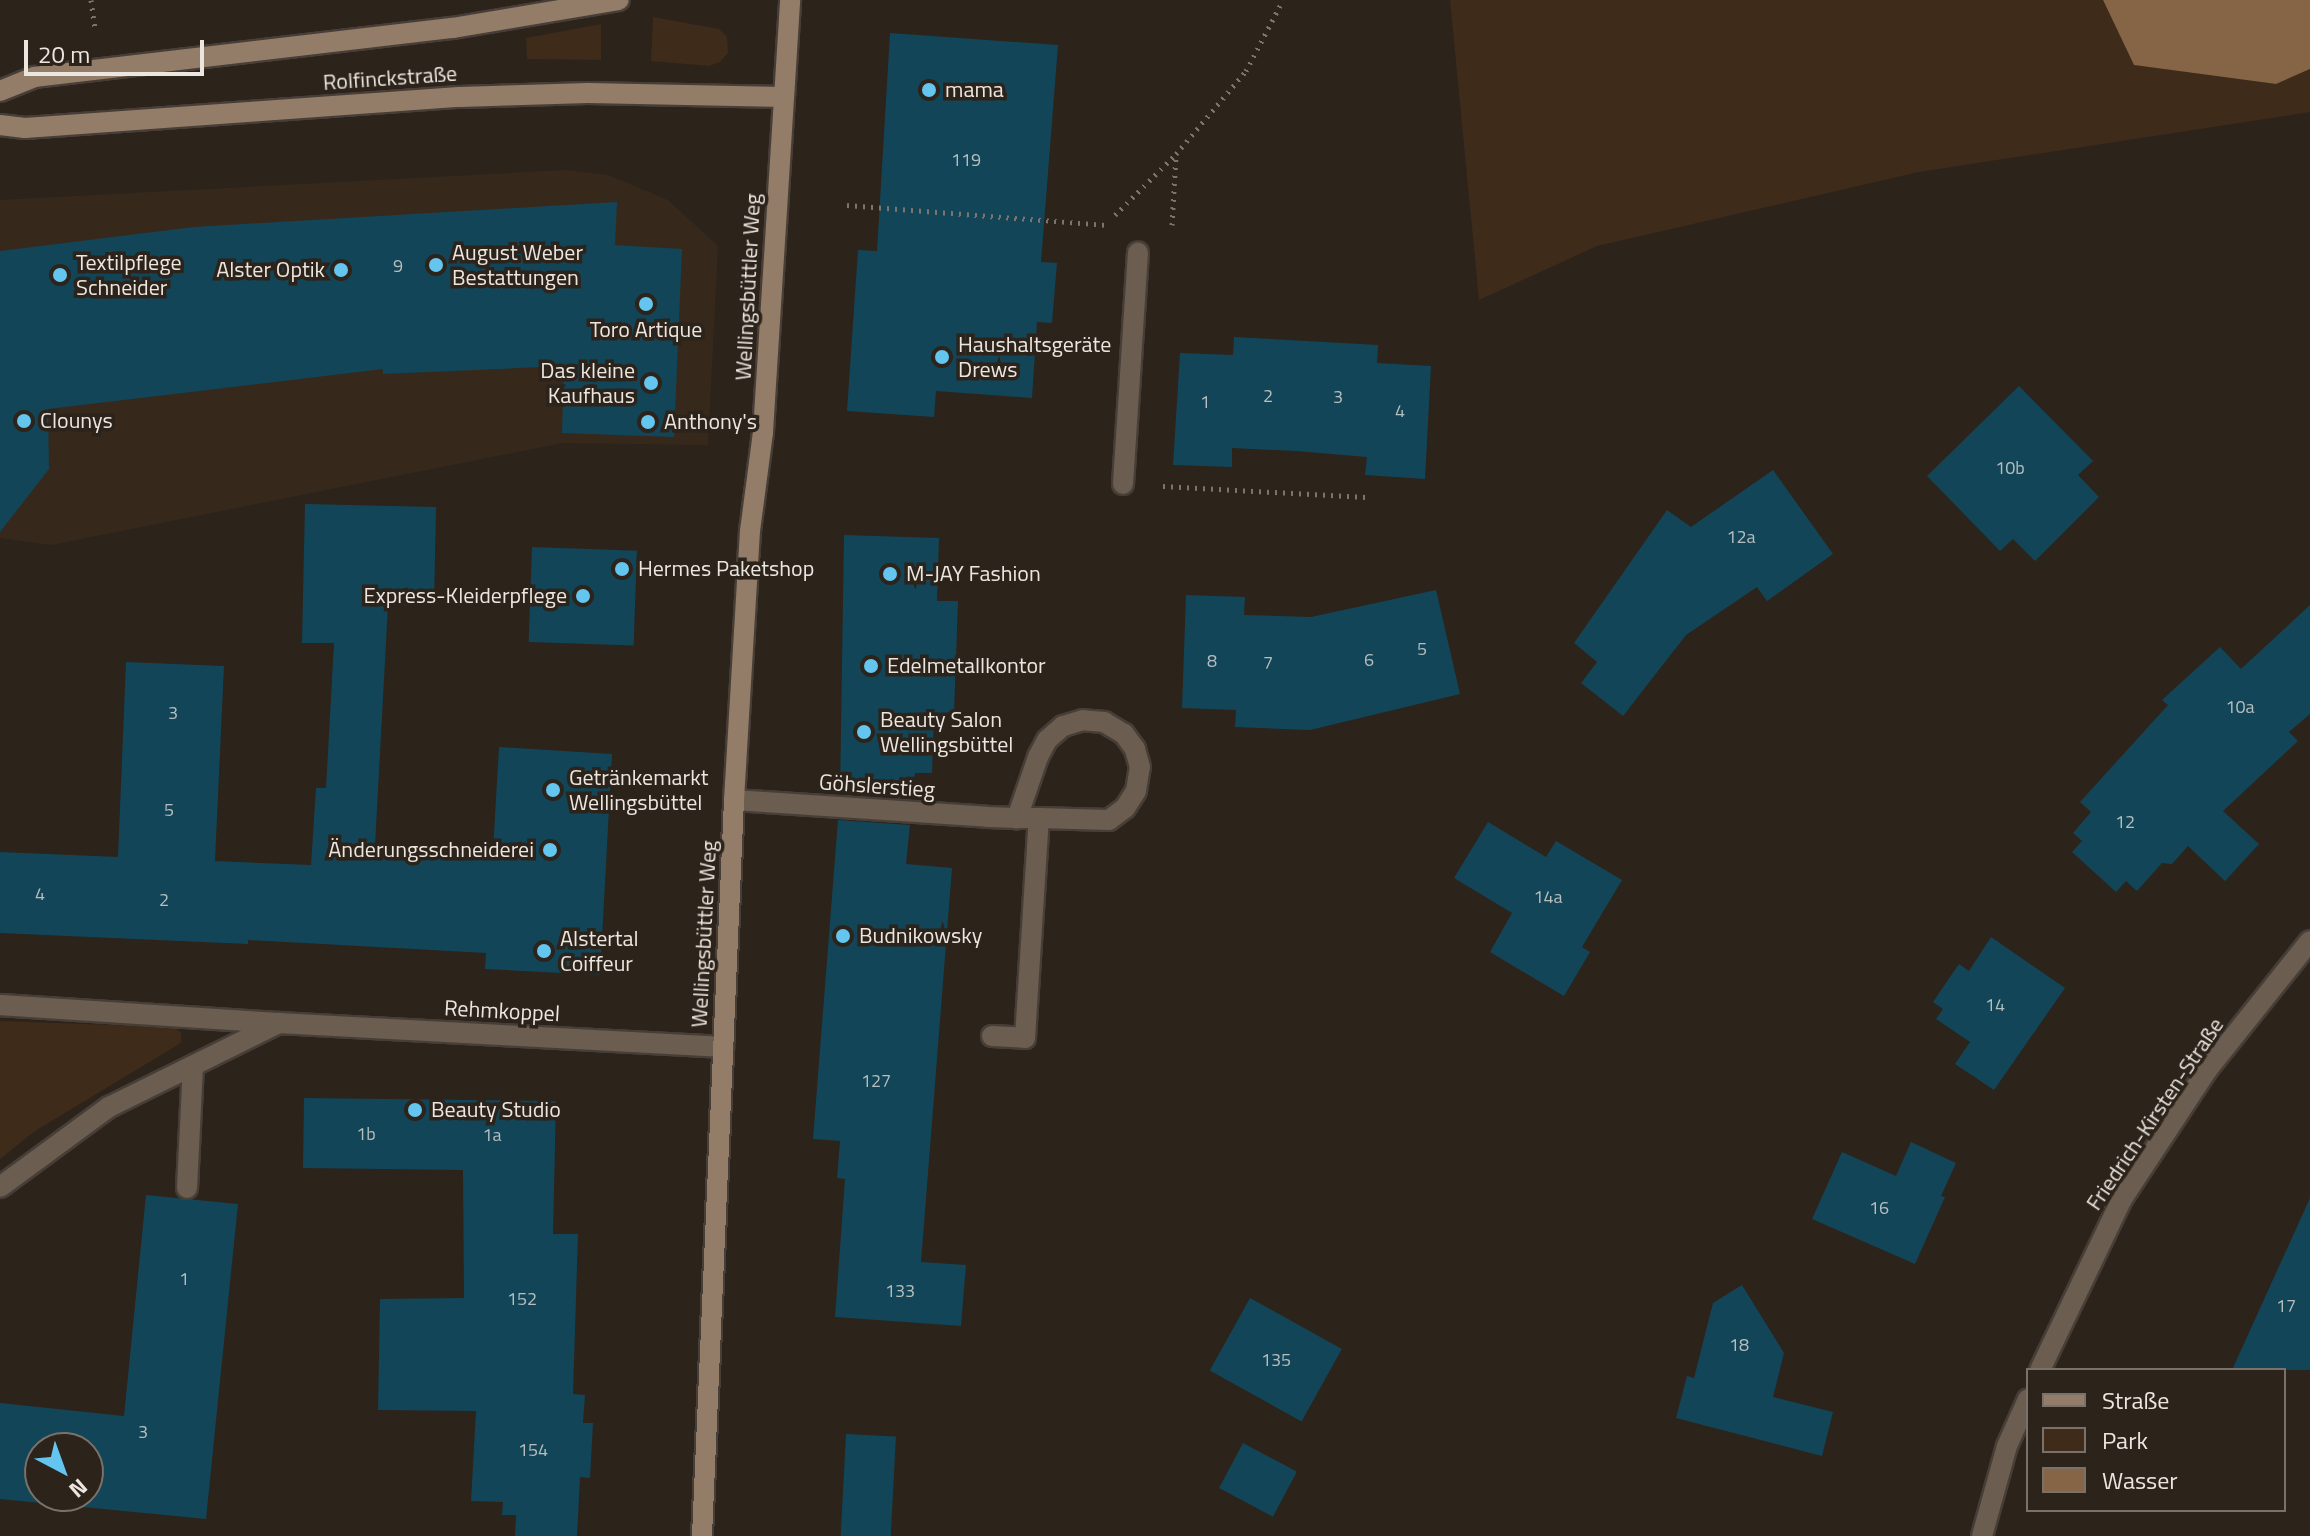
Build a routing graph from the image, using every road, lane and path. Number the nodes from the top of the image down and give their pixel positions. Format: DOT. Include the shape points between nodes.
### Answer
graph roads {
  1 [pos="91,0"];
  2 [pos="619,0"];
  3 [pos="790,0"];
  4 [pos="1283,0"];
  5 [pos="95,31"];
  6 [pos="0,91"];
  7 [pos="784,97"];
  8 [pos="0,125"];
  9 [pos="847,205"];
  10 [pos="1138,252"];
  11 [pos="1123,484"];
  12 [pos="1366,497"];
  13 [pos="734,800"];
  14 [pos="1017,818"];
  15 [pos="1039,818"];
  16 [pos="2310,941"];
  17 [pos="0,1005"];
  18 [pos="279,1023"];
  19 [pos="992,1036"];
  20 [pos="723,1047"];
  21 [pos="193,1066"];
  22 [pos="0,1187"];
  23 [pos="187,1188"];
  24 [pos="2041,1368"];
  25 [pos="2026,1403"];
  26 [pos="702,1536"];
  27 [pos="1982,1536"];
  1 -- 5 [label="path"];
  2 -- 6 [label="main road, Rolfinckstraße" via="453,28 34,77"];
  3 -- 7 [label="main road, Wellingsbüttler Weg"];
  4 -- 9 [label="path" via="1246,71 1176,154 1104,226"];
  7 -- 8 [label="main road, Rolfinckstraße" via="459,97 25,128"];
  7 -- 13 [label="main road, Wellingsbüttler Weg"];
  10 -- 11 [label="street"];
  11 -- 12 [label="path"];
  13 -- 14 [label="street, Göhslerstieg"];
  13 -- 20 [label="main road, Wellingsbüttler Weg"];
  14 -- 15 [label="street, Göhslerstieg"];
  14 -- 15 [label="street, Göhslerstieg" via="1038,757 1063,726 1083,720 1104,722 1124,734 1140,767 1136,791 1125,808 1109,820"];
  15 -- 19 [label="street" via="1025,1038"];
  16 -- 24 [label="street, Friedrich-Kirsten-Straße" via="2207,1070 2122,1199"];
  17 -- 18 [label="street, Rehmkoppel"];
  18 -- 20 [label="street, Rehmkoppel"];
  18 -- 21 [label="street, Rehmkoppel"];
  20 -- 26 [label="main road, Wellingsbüttler Weg"];
  21 -- 22 [label="street, Rehmkoppel" via="109,1107"];
  21 -- 23 [label="street"];
  25 -- 27 [label="street" via="2007,1446"];
}
